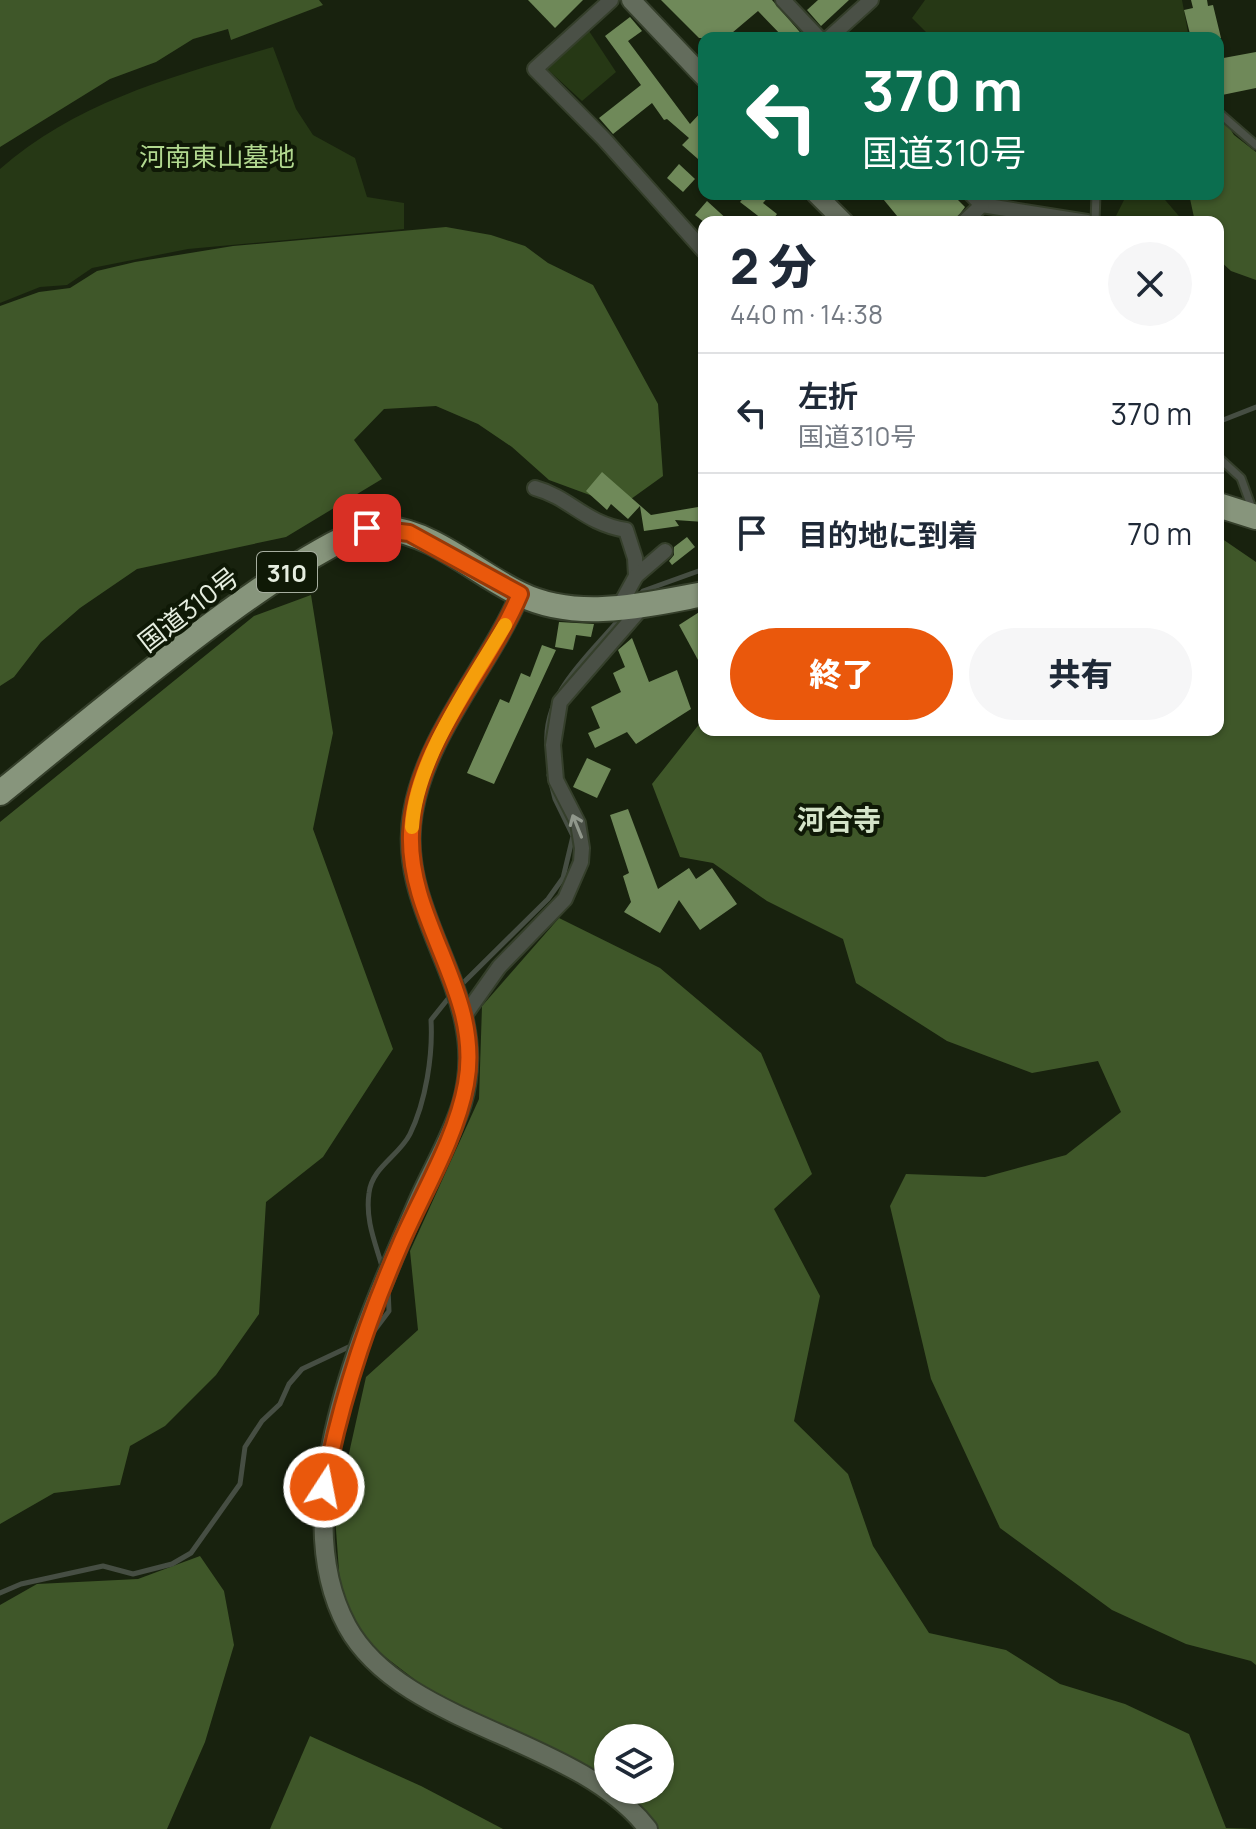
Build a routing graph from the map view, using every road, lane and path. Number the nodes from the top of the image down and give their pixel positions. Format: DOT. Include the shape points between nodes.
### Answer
graph roads {
  1 [pos="611,0"];
  2 [pos="783,0"];
  3 [pos="871,0"];
  4 [pos="639,3"];
  5 [pos="813,32"];
  6 [pos="836,32"];
  7 [pos="698,70"];
  8 [pos="1224,117"];
  9 [pos="1256,145"];
  10 [pos="822,200"];
  11 [pos="981,200"];
  12 [pos="838,216"];
  13 [pos="1058,216"];
  14 [pos="698,244"];
  15 [pos="1224,462"];
  16 [pos="535,488"];
  17 [pos="1224,507"];
  18 [pos="1255,516"];
  19 [pos="665,551"];
  20 [pos="636,576"];
  21 [pos="520,594"];
  22 [pos="698,595"];
  23 [pos="632,606"];
  24 [pos="0,793"];
  25 [pos="464,1010"];
  26 [pos="648,1829"];
  1 -- 14 [label="street" via="535,69"];
  2 -- 5 [label="street"];
  3 -- 6 [label="street"];
  4 -- 7 [label="street"];
  8 -- 9 [label="lane"];
  10 -- 12 [label="street"];
  11 -- 13 [label="street"];
  15 -- 18 [label="lane" via="1241,478"];
  16 -- 20 [label="street" via="593,522 626,530"];
  17 -- 18 [label="highway"];
  19 -- 20 [label="street"];
  20 -- 23 [label="street"];
  21 -- 23 [label="highway, 国道310号 / 310" via="581,609"];
  21 -- 24 [label="highway, 国道310号 / 310" via="409,533 367,528 253,591"];
  21 -- 25 [label="street" via="429,762 413,811 417,883 430,931"];
  22 -- 23 [label="highway, 国道310号 / 310"];
  25 -- 23 [label="street, one-way" via="565,899 581,862 578,823 556,780 553,745 560,702"];
  25 -- 26 [label="street" via="470,1060 461,1105 395,1257 334,1436 321,1514 330,1585 348,1629 390,1675 595,1784"];
}
